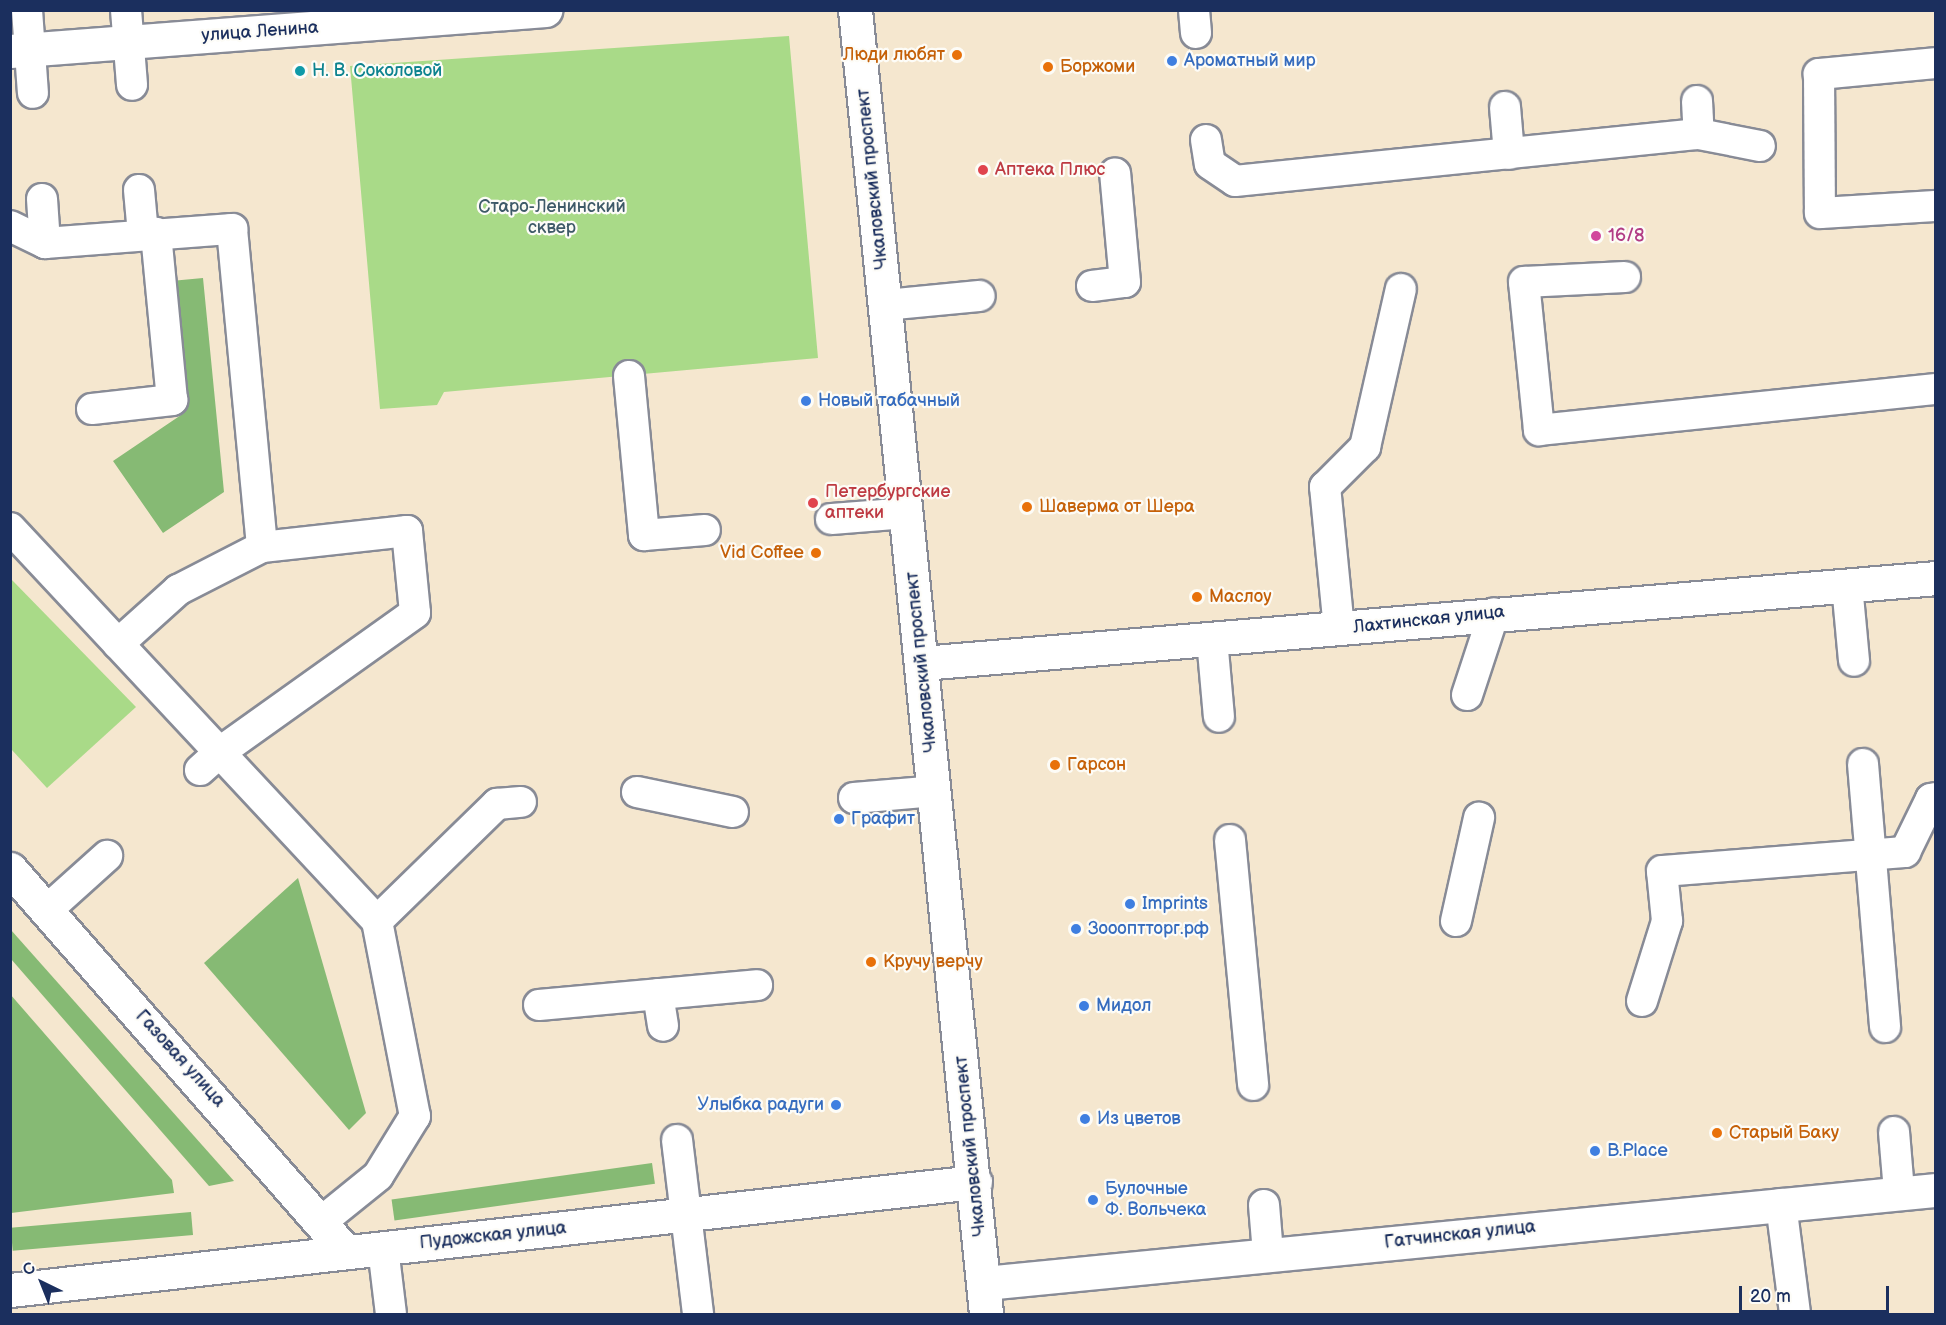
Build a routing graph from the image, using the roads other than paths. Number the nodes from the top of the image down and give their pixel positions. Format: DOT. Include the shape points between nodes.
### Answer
graph roads {
  1 [pos="27,10"];
  2 [pos="545,10"];
  3 [pos="855,10"];
  4 [pos="127,26"];
  5 [pos="20,50"];
  6 [pos="1935,63"];
  7 [pos="132,85"];
  8 [pos="33,93"];
  9 [pos="1696,101"];
  10 [pos="1505,106"];
  11 [pos="1699,134"];
  12 [pos="1206,140"];
  13 [pos="1760,146"];
  14 [pos="1509,154"];
  15 [pos="1115,173"];
  16 [pos="139,190"];
  17 [pos="42,199"];
  18 [pos="1935,206"];
  19 [pos="10,226"];
  20 [pos="149,234"];
  21 [pos="45,243"];
  22 [pos="1625,277"];
  23 [pos="1092,286"];
  24 [pos="1401,289"];
  25 [pos="980,296"];
  26 [pos="886,305"];
  27 [pos="629,376"];
  28 [pos="1935,389"];
  29 [pos="92,409"];
  30 [pos="907,513"];
  31 [pos="831,519"];
  32 [pos="10,528"];
  33 [pos="705,530"];
  34 [pos="262,547"];
  35 [pos="1935,578"];
  36 [pos="1847,585"];
  37 [pos="1494,613"];
  38 [pos="1340,628"];
  39 [pos="1212,639"];
  40 [pos="118,644"];
  41 [pos="1854,661"];
  42 [pos="922,663"];
  43 [pos="1467,695"];
  44 [pos="1219,717"];
  45 [pos="210,761"];
  46 [pos="1863,764"];
  47 [pos="934,791"];
  48 [pos="637,792"];
  49 [pos="854,798"];
  50 [pos="1935,798"];
  51 [pos="521,802"];
  52 [pos="733,812"];
  53 [pos="1479,818"];
  54 [pos="1230,840"];
  55 [pos="1870,854"];
  56 [pos="107,856"];
  57 [pos="10,868"];
  58 [pos="47,910"];
  59 [pos="377,921"];
  60 [pos="1456,921"];
  61 [pos="757,985"];
  62 [pos="658,994"];
  63 [pos="1642,1001"];
  64 [pos="539,1005"];
  65 [pos="663,1026"];
  66 [pos="1885,1027"];
  67 [pos="1253,1085"];
  68 [pos="1894,1132"];
  69 [pos="676,1140"];
  70 [pos="975,1182"];
  71 [pos="1935,1190"];
  72 [pos="1899,1192"];
  73 [pos="1781,1204"];
  74 [pos="1264,1205"];
  75 [pos="685,1215"];
  76 [pos="321,1222"];
  77 [pos="383,1248"];
  78 [pos="346,1252"];
  79 [pos="1268,1254"];
  80 [pos="10,1290"];
  81 [pos="986,1299"];
  82 [pos="391,1314"];
  83 [pos="698,1314"];
  84 [pos="1795,1314"];
  1 -- 5 [label="lane"];
  2 -- 4 [label="street, улица Ленина"];
  3 -- 26 [label="street, Чкаловский проспект"];
  4 -- 5 [label="street, улица Ленина"];
  4 -- 7 [label="lane"];
  5 -- 8 [label="lane"];
  6 -- 18 [label="lane" via="1819,74 1820,213"];
  9 -- 11 [label="lane"];
  10 -- 14 [label="lane"];
  11 -- 13 [label="lane"];
  11 -- 14 [label="lane"];
  12 -- 14 [label="lane" via="1210,164 1235,181"];
  15 -- 23 [label="lane" via="1125,282"];
  16 -- 20 [label="lane"];
  17 -- 21 [label="lane"];
  19 -- 21 [label="lane"];
  20 -- 21 [label="lane"];
  20 -- 29 [label="lane" via="172,400"];
  20 -- 34 [label="lane" via="232,229"];
  22 -- 28 [label="lane" via="1524,282 1539,430"];
  24 -- 38 [label="lane" via="1365,447 1325,487"];
  25 -- 26 [label="lane"];
  26 -- 30 [label="street, Чкаловский проспект"];
  27 -- 33 [label="lane" via="644,535"];
  30 -- 31 [label="lane"];
  30 -- 42 [label="street, Чкаловский проспект"];
  32 -- 40 [label="lane"];
  34 -- 40 [label="lane" via="178,590"];
  34 -- 45 [label="lane" via="407,531 415,613"];
  35 -- 36 [label="street, Лахтинская улица"];
  36 -- 37 [label="street, Лахтинская улица"];
  36 -- 41 [label="lane"];
  37 -- 38 [label="street, Лахтинская улица"];
  37 -- 43 [label="lane"];
  38 -- 39 [label="street, Лахтинская улица"];
  39 -- 42 [label="street, Лахтинская улица"];
  39 -- 44 [label="lane"];
  40 -- 45 [label="lane"];
  42 -- 47 [label="street, Чкаловский проспект"];
  45 -- 59 [label="lane"];
  46 -- 55 [label="lane"];
  47 -- 49 [label="lane"];
  47 -- 70 [label="street, Чкаловский проспект"];
  48 -- 52 [label="lane"];
  50 -- 55 [label="lane" via="1931,799 1905,852"];
  51 -- 59 [label="lane" via="497,804"];
  53 -- 60 [label="lane"];
  54 -- 67 [label="lane"];
  55 -- 63 [label="lane" via="1662,871 1667,921"];
  55 -- 66 [label="lane"];
  56 -- 58 [label="lane"];
  57 -- 58 [label="street, Газовая улица"];
  58 -- 76 [label="street, Газовая улица"];
  59 -- 76 [label="lane" via="415,1116 378,1176"];
  61 -- 62 [label="lane"];
  62 -- 64 [label="lane"];
  62 -- 65 [label="lane"];
  68 -- 72 [label="lane"];
  69 -- 75 [label="lane"];
  70 -- 75 [label="street, Пудожская улица"];
  70 -- 81 [label="street, Чкаловский проспект"];
  71 -- 72 [label="street, Гатчинская улица"];
  72 -- 73 [label="street, Гатчинская улица"];
  73 -- 79 [label="street, Гатчинская улица"];
  73 -- 84 [label="lane"];
  74 -- 79 [label="lane"];
  75 -- 77 [label="street, Пудожская улица"];
  75 -- 83 [label="lane"];
  76 -- 78 [label="street, Газовая улица"];
  77 -- 78 [label="street, Пудожская улица"];
  77 -- 82 [label="lane"];
  78 -- 80 [label="street, Пудожская улица"];
  79 -- 81 [label="street, Гатчинская улица"];
}
